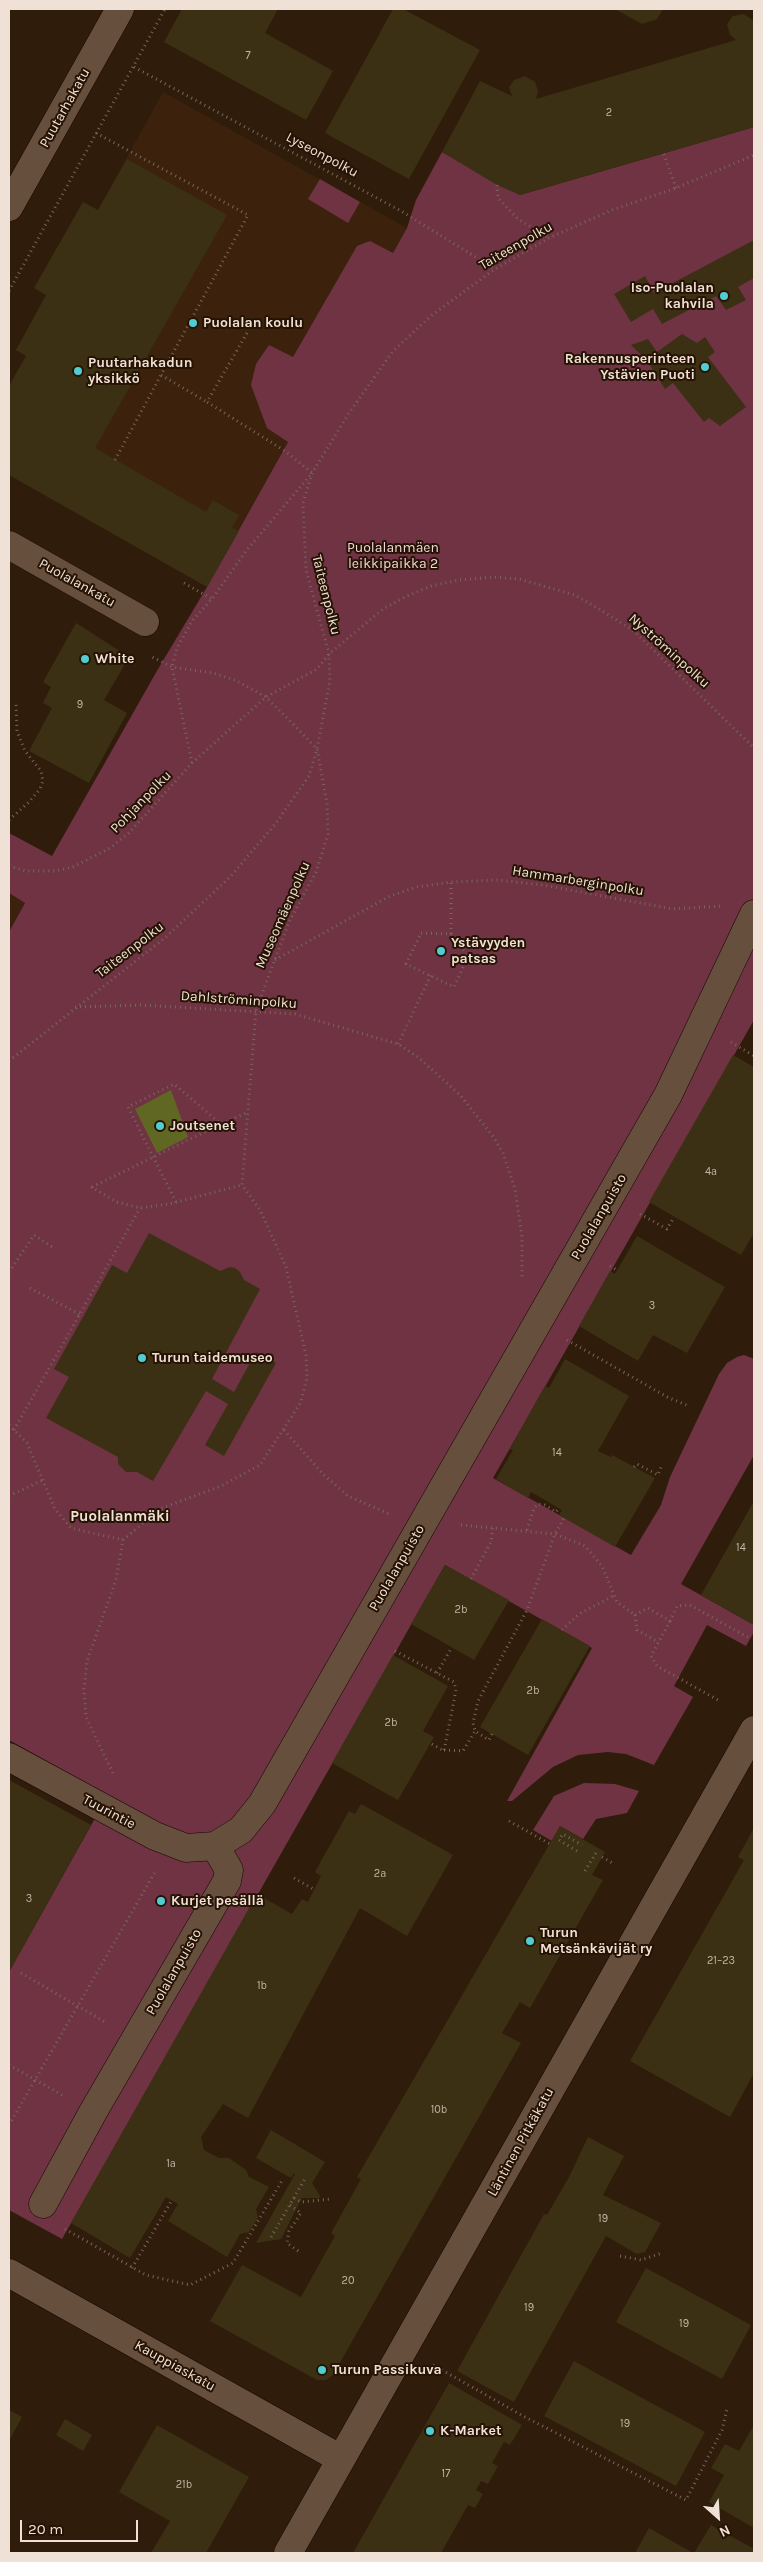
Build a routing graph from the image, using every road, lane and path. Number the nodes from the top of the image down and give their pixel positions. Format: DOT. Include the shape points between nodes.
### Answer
graph roads {
  1 [pos="120,9"];
  2 [pos="165,9"];
  3 [pos="134,67"];
  4 [pos="96,133"];
  5 [pos="664,154"];
  6 [pos="754,155"];
  7 [pos="497,185"];
  8 [pos="676,188"];
  9 [pos="9,207"];
  10 [pos="549,238"];
  11 [pos="495,269"];
  12 [pos="9,291"];
  13 [pos="247,333"];
  14 [pos="161,375"];
  15 [pos="207,402"];
  16 [pos="115,460"];
  17 [pos="312,473"];
  18 [pos="9,545"];
  19 [pos="184,583"];
  20 [pos="212,599"];
  21 [pos="145,622"];
  22 [pos="143,652"];
  23 [pos="329,654"];
  24 [pos="172,667"];
  25 [pos="266,698"];
  26 [pos="16,702"];
  27 [pos="754,748"];
  28 [pos="317,749"];
  29 [pos="192,763"];
  30 [pos="9,820"];
  31 [pos="9,866"];
  32 [pos="451,882"];
  33 [pos="716,906"];
  34 [pos="754,914"];
  35 [pos="451,934"];
  36 [pos="275,960"];
  37 [pos="431,975"];
  38 [pos="74,1007"];
  39 [pos="256,1010"];
  40 [pos="730,1041"];
  41 [pos="398,1044"];
  42 [pos="754,1056"];
  43 [pos="9,1061"];
  44 [pos="246,1112"];
  45 [pos="222,1124"];
  46 [pos="153,1157"];
  47 [pos="242,1185"];
  48 [pos="176,1202"];
  49 [pos="140,1208"];
  50 [pos="639,1213"];
  51 [pos="674,1216"];
  52 [pos="54,1248"];
  53 [pos="9,1272"];
  54 [pos="30,1288"];
  55 [pos="82,1316"];
  56 [pos="537,1323"];
  57 [pos="574,1344"];
  58 [pos="689,1406"];
  59 [pos="9,1425"];
  60 [pos="14,1430"];
  61 [pos="284,1430"];
  62 [pos="634,1467"];
  63 [pos="661,1467"];
  64 [pos="43,1480"];
  65 [pos="9,1496"];
  66 [pos="559,1508"];
  67 [pos="373,1509"];
  68 [pos="564,1518"];
  69 [pos="455,1525"];
  70 [pos="493,1526"];
  71 [pos="526,1530"];
  72 [pos="555,1534"];
  73 [pos="123,1540"];
  74 [pos="471,1579"];
  75 [pos="615,1594"];
  76 [pos="635,1615"];
  77 [pos="670,1621"];
  78 [pos="562,1630"];
  79 [pos="751,1639"];
  80 [pos="658,1642"];
  81 [pos="452,1647"];
  82 [pos="395,1651"];
  83 [pos="437,1673"];
  84 [pos="718,1700"];
  85 [pos="754,1730"];
  86 [pos="475,1731"];
  87 [pos="492,1734"];
  88 [pos="430,1743"];
  89 [pos="444,1750"];
  90 [pos="9,1757"];
  91 [pos="112,1770"];
  92 [pos="509,1821"];
  93 [pos="550,1844"];
  94 [pos="582,1845"];
  95 [pos="215,1846"];
  96 [pos="577,1851"];
  97 [pos="596,1853"];
  98 [pos="602,1857"];
  99 [pos="614,1864"];
  100 [pos="157,1869"];
  101 [pos="585,1871"];
  102 [pos="294,1878"];
  103 [pos="315,1890"];
  104 [pos="21,1973"];
  105 [pos="76,2005"];
  106 [pos="136,2040"];
  107 [pos="9,2065"];
  108 [pos="34,2079"];
  109 [pos="93,2112"];
  110 [pos="9,2125"];
  111 [pos="306,2177"];
  112 [pos="283,2179"];
  113 [pos="294,2198"];
  114 [pos="330,2199"];
  115 [pos="172,2200"];
  116 [pos="43,2204"];
  117 [pos="290,2205"];
  118 [pos="271,2237"];
  119 [pos="301,2253"];
  120 [pos="662,2254"];
  121 [pos="620,2256"];
  122 [pos="132,2268"];
  123 [pos="9,2273"];
  124 [pos="461,2380"];
  125 [pos="727,2409"];
  126 [pos="341,2459"];
  127 [pos="288,2553"];
  1 -- 9 [label="street, Puutarhakatu"];
  2 -- 3 [label="path"];
  3 -- 4 [label="path"];
  3 -- 11 [label="path, Lyseonpolku" via="401,211"];
  4 -- 12 [label="path"];
  4 -- 14 [label="path" via="248,215"];
  5 -- 8 [label="path"];
  6 -- 8 [label="path, Taiteenpolku"];
  7 -- 10 [label="path" via="498,198 518,219"];
  8 -- 10 [label="path, Taiteenpolku" via="612,210"];
  10 -- 11 [label="path, Taiteenpolku"];
  11 -- 17 [label="path, Taiteenpolku" via="432,315 394,351 349,412"];
  13 -- 15 [label="path"];
  14 -- 15 [label="path"];
  14 -- 16 [label="path"];
  15 -- 17 [label="path" via="285,451"];
  17 -- 20 [label="path" via="246,551"];
  17 -- 23 [label="path, Taiteenpolku" via="303,503 306,570"];
  18 -- 21 [label="street, Puolalankatu"];
  19 -- 20 [label="path"];
  20 -- 24 [label="path" via="184,632"];
  22 -- 24 [label="path"];
  23 -- 25 [label="path, Nyströminpolku" via="317,669"];
  23 -- 27 [label="path, Nyströminpolku" via="384,609 431,586 493,577 547,585 575,595 634,631"];
  23 -- 28 [label="path, Taiteenpolku" via="330,681"];
  24 -- 25 [label="path" via="235,680"];
  24 -- 29 [label="path"];
  25 -- 28 [label="path"];
  25 -- 29 [label="path, Pohjanpolku"];
  26 -- 30 [label="path" via="17,731 25,751 41,770 43,781 30,802"];
  28 -- 36 [label="path, Museomäenpolku" via="327,803 328,834 316,872 289,922"];
  28 -- 38 [label="path, Taiteenpolku" via="310,776 294,801 231,876 166,937"];
  29 -- 31 [label="path, Pohjanpolku" via="129,833 110,848 73,867 55,871 26,871"];
  32 -- 33 [label="path, Hammarberginpolku" via="498,880 543,885 673,909"];
  32 -- 35 [label="path"];
  32 -- 36 [label="path, Hammarberginpolku" via="417,887 390,896"];
  34 -- 56 [label="street, Puolalanpuisto" via="668,1094"];
  35 -- 37 [label="path" via="468,956 454,987"];
  35 -- 37 [label="path" via="421,934 406,964"];
  36 -- 39 [label="path, Museomäenpolku"];
  37 -- 41 [label="path"];
  38 -- 39 [label="path, Dahlströminpolku" via="141,1005"];
  38 -- 43 [label="path, Taiteenpolku"];
  39 -- 41 [label="path, Dahlströminpolku" via="295,1014"];
  39 -- 44 [label="path, Museomäenpolku"];
  40 -- 42 [label="path"];
  41 -- 56 [label="path, Dahlströminpolku" via="418,1057 460,1095 503,1153 512,1173 522,1237 522,1292"];
  44 -- 45 [label="path"];
  44 -- 47 [label="path, Museomäenpolku"];
  45 -- 46 [label="path"];
  45 -- 46 [label="path" via="174,1084 128,1107"];
  46 -- 48 [label="path"];
  46 -- 49 [label="path" via="92,1187 117,1202"];
  47 -- 48 [label="path"];
  47 -- 61 [label="path" via="260,1210 286,1267 306,1355 307,1378 301,1402"];
  48 -- 49 [label="path"];
  49 -- 55 [label="path"];
  50 -- 51 [label="path" via="667,1229"];
  52 -- 53 [label="path" via="34,1235"];
  54 -- 55 [label="path"];
  55 -- 60 [label="path"];
  56 -- 95 [label="street, Puolalanpuisto" via="262,1804 241,1830"];
  57 -- 58 [label="path"];
  59 -- 60 [label="path"];
  60 -- 64 [label="path" via="27,1443"];
  61 -- 67 [label="path" via="338,1488"];
  61 -- 73 [label="path" via="260,1465 221,1486 160,1509"];
  62 -- 63 [label="path" via="637,1464 658,1476"];
  64 -- 65 [label="path"];
  64 -- 73 [label="path" via="55,1509 71,1528"];
  66 -- 71 [label="path" via="556,1512 538,1504"];
  68 -- 72 [label="path"];
  69 -- 70 [label="path"];
  70 -- 71 [label="path"];
  70 -- 74 [label="path" via="491,1542"];
  71 -- 72 [label="path"];
  72 -- 75 [label="path" via="585,1546"];
  72 -- 86 [label="path" via="527,1610 478,1701"];
  73 -- 91 [label="path" via="116,1580 87,1661 84,1689 86,1717"];
  75 -- 76 [label="path" via="620,1606"];
  75 -- 78 [label="path" via="579,1614"];
  76 -- 77 [label="path" via="648,1608"];
  76 -- 80 [label="path" via="637,1630"];
  77 -- 79 [label="path" via="678,1606 690,1605"];
  77 -- 80 [label="path"];
  80 -- 84 [label="path" via="651,1656 657,1666"];
  81 -- 83 [label="path"];
  82 -- 83 [label="path"];
  83 -- 89 [label="path" via="454,1682 456,1690"];
  85 -- 126 [label="street, Läntinen Pitkäkatu"];
  86 -- 87 [label="path" via="489,1740"];
  86 -- 89 [label="path" via="463,1751"];
  88 -- 89 [label="path"];
  90 -- 95 [label="street, Tuurintie" via="155,1836 186,1848"];
  92 -- 93 [label="path"];
  94 -- 96 [label="path" via="563,1834 558,1840"];
  95 -- 106 [label="street, Puolalanpuisto" via="229,1870 227,1881"];
  97 -- 101 [label="path"];
  98 -- 99 [label="path"];
  100 -- 105 [label="path"];
  102 -- 103 [label="path"];
  104 -- 105 [label="path"];
  105 -- 106 [label="path"];
  105 -- 108 [label="path"];
  106 -- 109 [label="street, Puolalanpuisto"];
  107 -- 108 [label="path"];
  108 -- 109 [label="path"];
  108 -- 110 [label="path"];
  109 -- 116 [label="street, Puolalanpuisto"];
  111 -- 113 [label="path"];
  112 -- 122 [label="path" via="233,2263 190,2285 146,2275"];
  113 -- 114 [label="path" via="301,2202"];
  113 -- 117 [label="path"];
  115 -- 122 [label="path"];
  116 -- 122 [label="path" via="63,2228"];
  117 -- 118 [label="path"];
  117 -- 119 [label="path" via="301,2213 289,2231 287,2243"];
  120 -- 121 [label="path" via="641,2260"];
  123 -- 126 [label="street, Kauppiaskatu"];
  124 -- 125 [label="path" via="525,2417 686,2500 722,2430"];
  126 -- 127 [label="street, Läntinen Pitkäkatu"];
}
